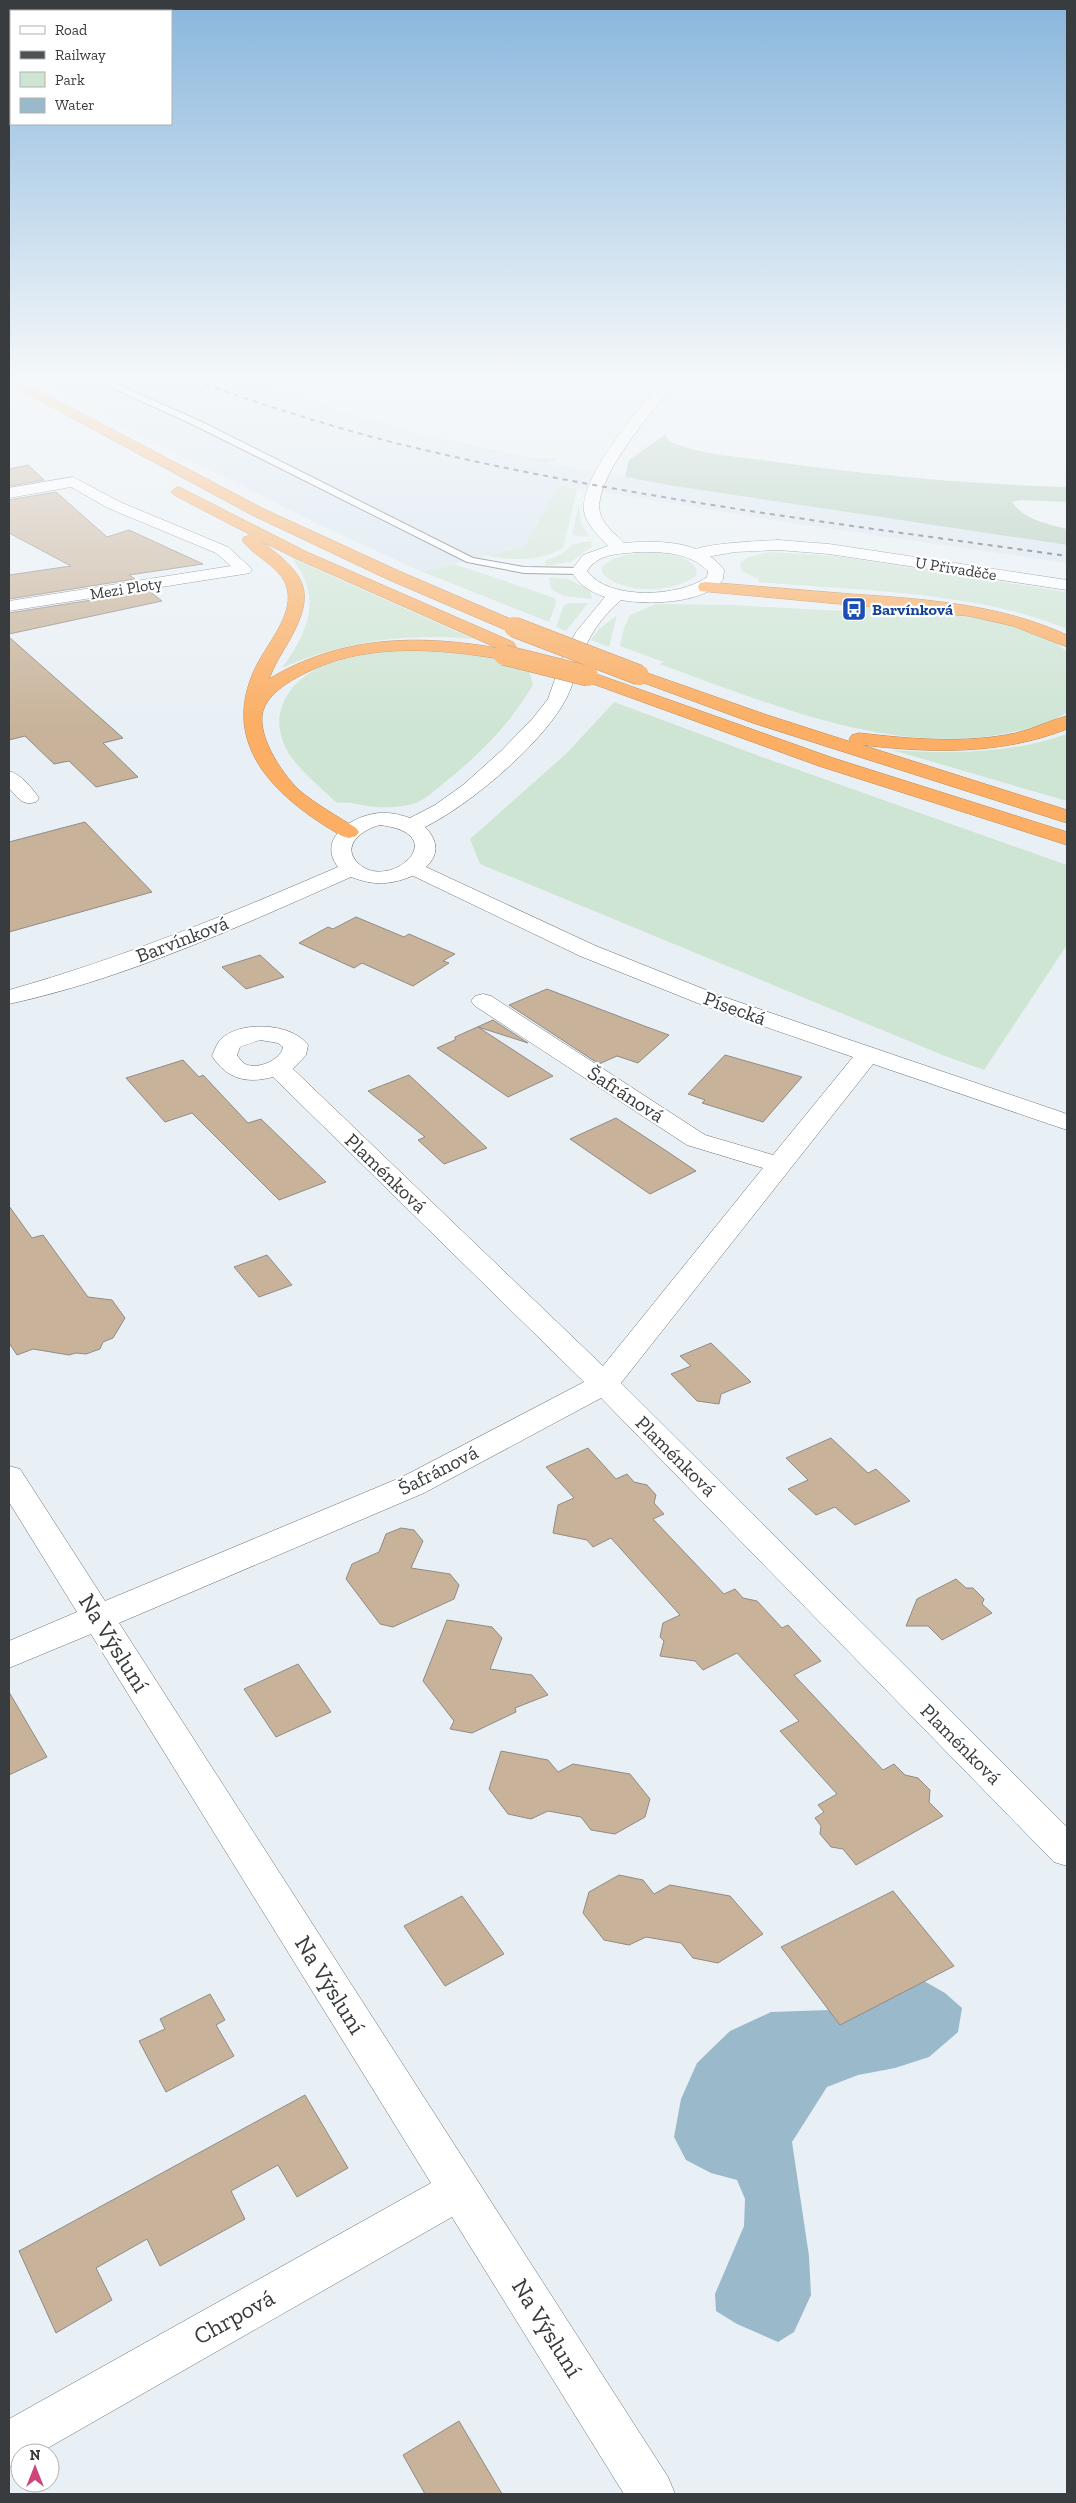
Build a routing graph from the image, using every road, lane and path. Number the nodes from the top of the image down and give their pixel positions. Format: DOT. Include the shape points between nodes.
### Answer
graph roads {
  1 [pos="90,492"];
  2 [pos="180,492"];
  3 [pos="220,492"];
  4 [pos="334,492"];
  5 [pos="595,492"];
  6 [pos="230,519"];
  7 [pos="619,548"];
  8 [pos="695,554"];
  9 [pos="579,571"];
  10 [pos="1067,585"];
  11 [pos="706,586"];
  12 [pos="617,594"];
  13 [pos="9,606"];
  14 [pos="1067,642"];
  15 [pos="506,650"];
  16 [pos="636,684"];
  17 [pos="254,706"];
  18 [pos="760,718"];
  19 [pos="1067,722"];
  20 [pos="9,777"];
  21 [pos="30,798"];
  22 [pos="1067,817"];
  23 [pos="412,826"];
  24 [pos="348,832"];
  25 [pos="1067,839"];
  26 [pos="413,868"];
  27 [pos="351,870"];
  28 [pos="9,997"];
  29 [pos="483,1001"];
  30 [pos="868,1054"];
  31 [pos="278,1069"];
  32 [pos="1067,1122"];
  33 [pos="779,1165"];
  34 [pos="604,1384"];
  35 [pos="9,1477"];
  36 [pos="97,1616"];
  37 [pos="9,1655"];
  38 [pos="1067,1851"];
  39 [pos="460,2190"];
  40 [pos="9,2444"];
  41 [pos="651,2494"];
  1 -- 13 [label="street, Mezi Ploty" via="114,505 222,550 244,569"];
  2 -- 6 [label="highway"];
  3 -- 16 [label="highway, bridge" via="393,575"];
  4 -- 9 [label="lane" via="470,560 516,570"];
  5 -- 7 [label="street" via="592,505 594,518"];
  6 -- 15 [label="highway"];
  6 -- 17 [label="highway" via="277,563 290,578 296,593 295,609 262,672"];
  7 -- 8 [label="street" via="659,547"];
  7 -- 9 [label="street" via="590,557"];
  8 -- 10 [label="street, U Přivaděče" via="778,544"];
  8 -- 11 [label="street" via="709,561 716,570 715,578"];
  9 -- 12 [label="street" via="588,584"];
  11 -- 12 [label="street" via="693,592 657,598"];
  11 -- 14 [label="highway" via="972,611 1023,623"];
  12 -- 23 [label="street" via="584,630 557,698 539,723 469,792 444,810"];
  15 -- 16 [label="highway, bridge" via="588,676"];
  15 -- 17 [label="highway" via="430,645 353,652 319,661 290,674 268,689"];
  16 -- 18 [label="highway"];
  16 -- 25 [label="highway" via="741,734"];
  17 -- 24 [label="highway" via="254,734 269,769 297,798"];
  18 -- 19 [label="highway" via="859,739 931,745 1003,742 1039,734"];
  18 -- 22 [label="highway"];
  20 -- 21 [label="street"];
  23 -- 24 [label="street" via="396,820 376,820"];
  23 -- 26 [label="street" via="422,833 426,845 424,857"];
  24 -- 27 [label="street" via="340,843 339,853"];
  26 -- 27 [label="street" via="383,877"];
  26 -- 30 [label="street, Písecká" via="588,951 713,1001"];
  27 -- 28 [label="street, Barvínková" via="143,955 94,973"];
  29 -- 33 [label="street, Šafránová" via="696,1140"];
  30 -- 32 [label="street, Písecká"];
  30 -- 33 [label="street, Šafránová"];
  31 -- 34 [label="street, Plaménková"];
  33 -- 34 [label="street, Šafránová"];
  34 -- 36 [label="street, Šafránová" via="413,1485"];
  34 -- 38 [label="street, Plaménková"];
  35 -- 36 [label="street, Na Výsluní"];
  36 -- 37 [label="street, Šafránová"];
  36 -- 39 [label="street, Na Výsluní"];
  39 -- 40 [label="street, Chrpová"];
  39 -- 41 [label="street, Na Výsluní"];
}
